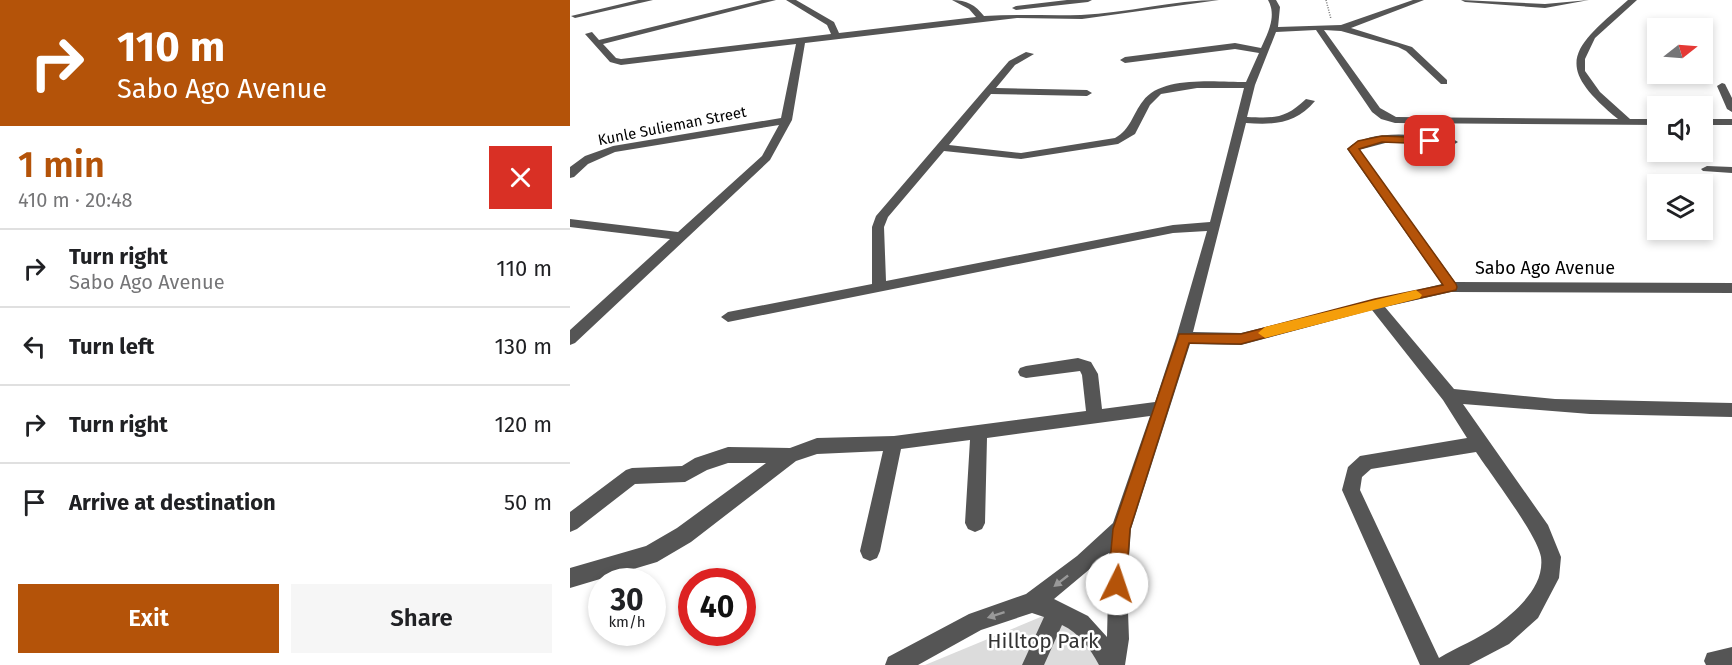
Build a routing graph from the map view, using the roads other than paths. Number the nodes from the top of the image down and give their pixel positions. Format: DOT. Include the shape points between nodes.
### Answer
graph roads {
  1 [pos="649,0"];
  2 [pos="772,0"];
  3 [pos="790,0"];
  4 [pos="956,0"];
  5 [pos="1088,0"];
  6 [pos="1215,0"];
  7 [pos="1272,0"];
  8 [pos="1420,0"];
  9 [pos="1465,0"];
  10 [pos="1585,0"];
  11 [pos="1634,0"];
  12 [pos="728,1"];
  13 [pos="1010,8"];
  14 [pos="719,14"];
  15 [pos="575,16"];
  16 [pos="982,19"];
  17 [pos="1318,27"];
  18 [pos="1338,28"];
  19 [pos="1273,30"];
  20 [pos="589,34"];
  21 [pos="836,37"];
  22 [pos="801,41"];
  23 [pos="598,44"];
  24 [pos="1264,51"];
  25 [pos="1029,54"];
  26 [pos="1125,60"];
  27 [pos="1444,82"];
  28 [pos="1250,85"];
  29 [pos="1722,86"];
  30 [pos="987,91"];
  31 [pos="1087,93"];
  32 [pos="1310,101"];
  33 [pos="1732,109"];
  34 [pos="787,120"];
  35 [pos="1242,120"];
  36 [pos="1628,122"];
  37 [pos="1647,122"];
  38 [pos="1713,122"];
  39 [pos="1732,122"];
  40 [pos="1453,142"];
  41 [pos="941,147"];
  42 [pos="572,169"];
  43 [pos="1707,169"];
  44 [pos="1732,170"];
  45 [pos="570,223"];
  46 [pos="1215,226"];
  47 [pos="682,237"];
  48 [pos="1451,287"];
  49 [pos="879,288"];
  50 [pos="1732,288"];
  51 [pos="1375,304"];
  52 [pos="728,317"];
  53 [pos="1184,338"];
  54 [pos="570,339"];
  55 [pos="1026,372"];
  56 [pos="1449,395"];
  57 [pos="1161,408"];
  58 [pos="1732,410"];
  59 [pos="1095,417"];
  60 [pos="979,433"];
  61 [pos="894,443"];
  62 [pos="1479,444"];
  63 [pos="790,456"];
  64 [pos="570,523"];
  65 [pos="975,523"];
  66 [pos="1121,529"];
  67 [pos="870,551"];
  68 [pos="570,578"];
  69 [pos="1032,603"];
  70 [pos="1057,611"];
  71 [pos="896,665"];
  72 [pos="1033,665"];
  73 [pos="1112,665"];
  74 [pos="1431,665"];
  75 [pos="1447,665"];
  1 -- 15 [label="street"];
  2 -- 14 [label="street"];
  3 -- 21 [label="street" via="831,24"];
  4 -- 16 [label="street" via="972,7"];
  5 -- 13 [label="street"];
  6 -- 13 [label="street" via="1082,17"];
  7 -- 19 [label="street" via="1276,7"];
  8 -- 18 [label="street"];
  9 -- 10 [label="street" via="1545,6"];
  11 -- 36 [label="street" via="1589,40 1581,50 1580,66 1590,89"];
  12 -- 14 [label="street"];
  13 -- 16 [label="street"];
  14 -- 23 [label="street"];
  16 -- 21 [label="street"];
  17 -- 18 [label="street"];
  17 -- 19 [label="street"];
  17 -- 36 [label="street" via="1384,117"];
  18 -- 27 [label="street" via="1409,49"];
  19 -- 24 [label="street"];
  20 -- 23 [label="street"];
  21 -- 22 [label="street"];
  22 -- 23 [label="street" via="621,62 612,60"];
  22 -- 34 [label="street"];
  24 -- 26 [label="street" via="1235,46"];
  24 -- 28 [label="street"];
  25 -- 30 [label="street" via="1012,63"];
  28 -- 35 [label="street"];
  28 -- 41 [label="street" via="1194,86 1156,93 1136,128 1118,141 1022,156"];
  29 -- 33 [label="street"];
  30 -- 31 [label="street"];
  30 -- 41 [label="street"];
  32 -- 35 [label="street" via="1289,119"];
  34 -- 42 [label="street, Kunle Sulieman Street" via="613,149"];
  34 -- 47 [label="street" via="766,158"];
  35 -- 46 [label="street"];
  36 -- 37 [label="street"];
  38 -- 39 [label="street"];
  40 -- 48 [label="street" via="1382,139 1353,149"];
  41 -- 49 [label="street" via="882,216 878,228"];
  43 -- 44 [label="street"];
  45 -- 47 [label="street"];
  46 -- 49 [label="street" via="1173,229"];
  46 -- 53 [label="street"];
  47 -- 54 [label="street"];
  48 -- 50 [label="street, Sabo Ago Avenue"];
  48 -- 51 [label="street, Sabo Ago Avenue"];
  49 -- 52 [label="street"];
  51 -- 53 [label="street, Sabo Ago Avenue" via="1241,339"];
  51 -- 56 [label="street"];
  53 -- 57 [label="street"];
  55 -- 59 [label="street" via="1085,366 1090,374"];
  56 -- 58 [label="street" via="1568,408"];
  56 -- 62 [label="street"];
  57 -- 59 [label="street"];
  57 -- 66 [label="street"];
  59 -- 60 [label="street"];
  60 -- 61 [label="street"];
  60 -- 65 [label="street"];
  61 -- 63 [label="street" via="818,446"];
  61 -- 67 [label="street"];
  62 -- 74 [label="street" via="1366,462 1354,474 1352,490 1362,517"];
  62 -- 75 [label="street" via="1541,532 1551,557 1550,578 1531,611 1501,636"];
  63 -- 64 [label="street" via="728,454 685,474 633,476"];
  63 -- 68 [label="street" via="650,555"];
  66 -- 69 [label="street, one-way"];
  66 -- 73 [label="street" via="1118,639"];
  69 -- 70 [label="street"];
  69 -- 71 [label="street, one-way" via="976,621"];
  70 -- 72 [label="street"];
  70 -- 73 [label="street" via="1081,624"];
}
